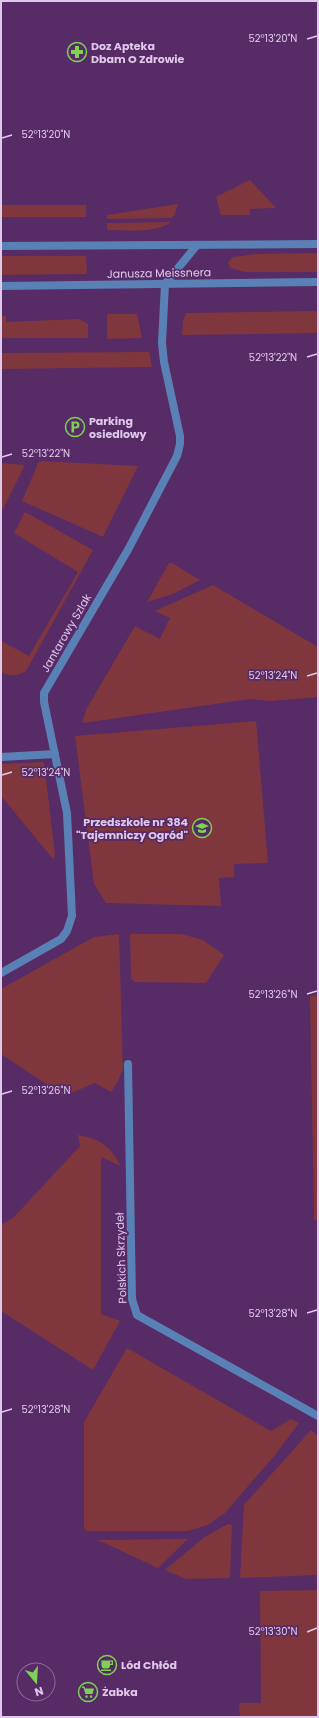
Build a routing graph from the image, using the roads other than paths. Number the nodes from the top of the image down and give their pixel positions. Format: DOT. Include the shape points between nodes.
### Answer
graph roads {
  1 [pos="318,244"];
  2 [pos="197,245"];
  3 [pos="1,246"];
  4 [pos="318,282"];
  5 [pos="165,284"];
  6 [pos="1,286"];
  7 [pos="55,754"];
  8 [pos="1,757"];
  9 [pos="1,973"];
  10 [pos="128,1064"];
  11 [pos="318,1416"];
  1 -- 2 [label="street"];
  2 -- 3 [label="street"];
  2 -- 5 [label="street"];
  4 -- 5 [label="street, Janusza Meissnera"];
  5 -- 6 [label="street, Janusza Meissnera"];
  5 -- 7 [label="street, Jantarowy Szlak" via="162,343 180,444 172,466 132,541 46,688 44,702"];
  7 -- 8 [label="street"];
  7 -- 9 [label="street, Jantarowy Szlak" via="66,813 72,916 61,939"];
  10 -- 11 [label="street, Polskich Skrzydeł" via="132,1299 137,1315"];
}
